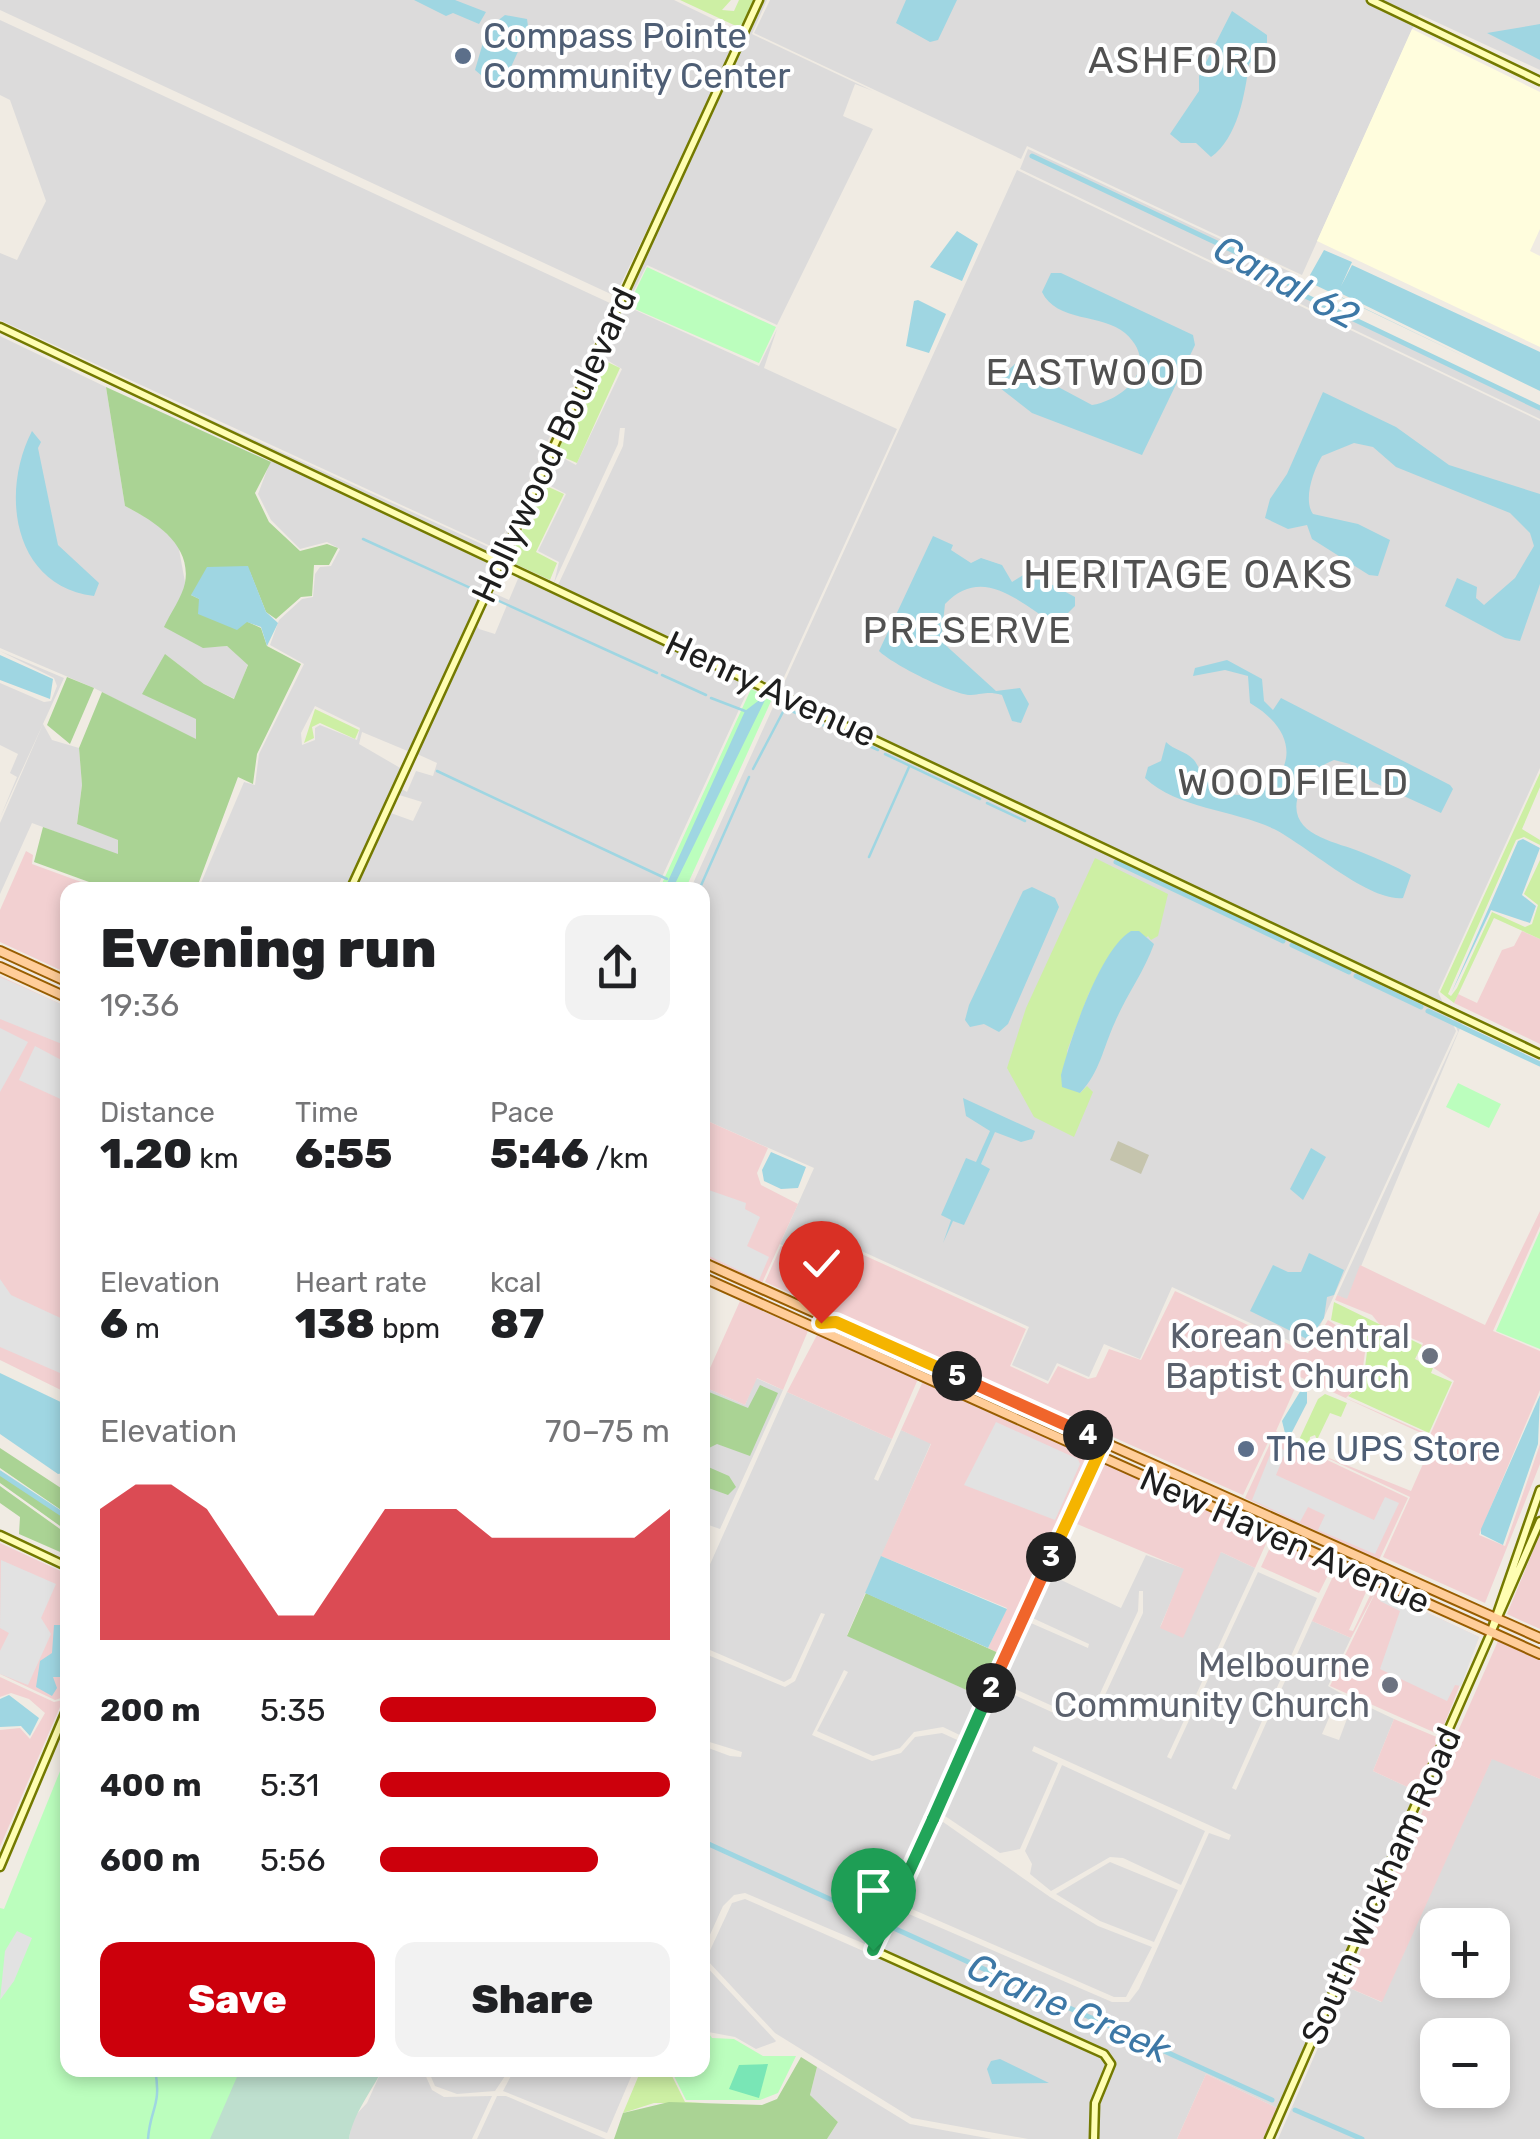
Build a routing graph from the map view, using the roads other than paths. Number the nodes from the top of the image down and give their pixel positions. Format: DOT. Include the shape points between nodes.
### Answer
graph roads {
  1 [pos="760,0"];
  2 [pos="1371,0"];
  3 [pos="1540,81"];
  4 [pos="0,326"];
  5 [pos="500,561"];
  6 [pos="354,882"];
  7 [pos="0,952"];
  8 [pos="0,967"];
  9 [pos="60,978"];
  10 [pos="60,994"];
  11 [pos="1540,1054"];
  12 [pos="710,1266"];
  13 [pos="710,1281"];
  14 [pos="792,1302"];
  15 [pos="768,1306"];
  16 [pos="836,1322"];
  17 [pos="813,1327"];
  18 [pos="930,1364"];
  19 [pos="908,1370"];
  20 [pos="952,1374"];
  21 [pos="922,1376"];
  22 [pos="959,1393"];
  23 [pos="999,1395"];
  24 [pos="1017,1403"];
  25 [pos="991,1407"];
  26 [pos="1104,1442"];
  27 [pos="1098,1455"];
  28 [pos="1189,1481"];
  29 [pos="1161,1484"];
  30 [pos="1206,1488"];
  31 [pos="1540,1490"];
  32 [pos="1178,1491"];
  33 [pos="1279,1521"];
  34 [pos="1540,1521"];
  35 [pos="1256,1526"];
  36 [pos="1298,1530"];
  37 [pos="1273,1534"];
  38 [pos="0,1535"];
  39 [pos="60,1563"];
  40 [pos="1496,1619"];
  41 [pos="1491,1632"];
  42 [pos="1540,1638"];
  43 [pos="1540,1654"];
  44 [pos="60,1725"];
  45 [pos="0,1867"];
  46 [pos="1094,2139"];
  47 [pos="1269,2139"];
  1 -- 5 [label="street, Hollywood Boulevard"];
  2 -- 3 [label="street"];
  4 -- 5 [label="street, Henry Avenue"];
  5 -- 6 [label="street, Hollywood Boulevard"];
  5 -- 11 [label="street, Henry Avenue"];
  7 -- 9 [label="main road"];
  8 -- 10 [label="main road"];
  12 -- 14 [label="main road, New Haven Avenue"];
  13 -- 15 [label="main road, New Haven Avenue"];
  14 -- 15 [label="main road"];
  14 -- 16 [label="main road, New Haven Avenue"];
  15 -- 17 [label="main road, New Haven Avenue"];
  16 -- 17 [label="main road"];
  16 -- 18 [label="main road, New Haven Avenue"];
  17 -- 19 [label="main road, New Haven Avenue"];
  18 -- 19 [label="main road"];
  18 -- 20 [label="main road, New Haven Avenue"];
  19 -- 21 [label="main road, New Haven Avenue"];
  20 -- 21 [label="main road"];
  20 -- 23 [label="main road, New Haven Avenue"];
  21 -- 22 [label="main road, New Haven Avenue"];
  22 -- 23 [label="main road" via="986,1401"];
  22 -- 25 [label="main road, New Haven Avenue"];
  23 -- 24 [label="main road, New Haven Avenue"];
  24 -- 25 [label="main road"];
  24 -- 26 [label="main road, New Haven Avenue"];
  25 -- 27 [label="main road, New Haven Avenue"];
  26 -- 27 [label="street"];
  26 -- 28 [label="main road, New Haven Avenue"];
  27 -- 29 [label="main road, New Haven Avenue"];
  27 -- 46 [label="street" via="873,1950 1109,2060 1095,2102"];
  28 -- 29 [label="main road"];
  28 -- 30 [label="main road, New Haven Avenue"];
  29 -- 32 [label="main road, New Haven Avenue"];
  30 -- 32 [label="main road"];
  30 -- 33 [label="main road, New Haven Avenue"];
  31 -- 40 [label="street"];
  32 -- 35 [label="main road, New Haven Avenue"];
  33 -- 35 [label="main road"];
  33 -- 36 [label="main road, New Haven Avenue"];
  34 -- 40 [label="street"];
  35 -- 37 [label="main road, New Haven Avenue"];
  36 -- 37 [label="main road"];
  36 -- 40 [label="main road, New Haven Avenue"];
  37 -- 41 [label="main road, New Haven Avenue"];
  38 -- 39 [label="street"];
  40 -- 41 [label="street, South Wickham Road"];
  40 -- 42 [label="main road, New Haven Avenue"];
  41 -- 43 [label="main road, New Haven Avenue"];
  41 -- 47 [label="street, South Wickham Road"];
  44 -- 45 [label="street"];
}
